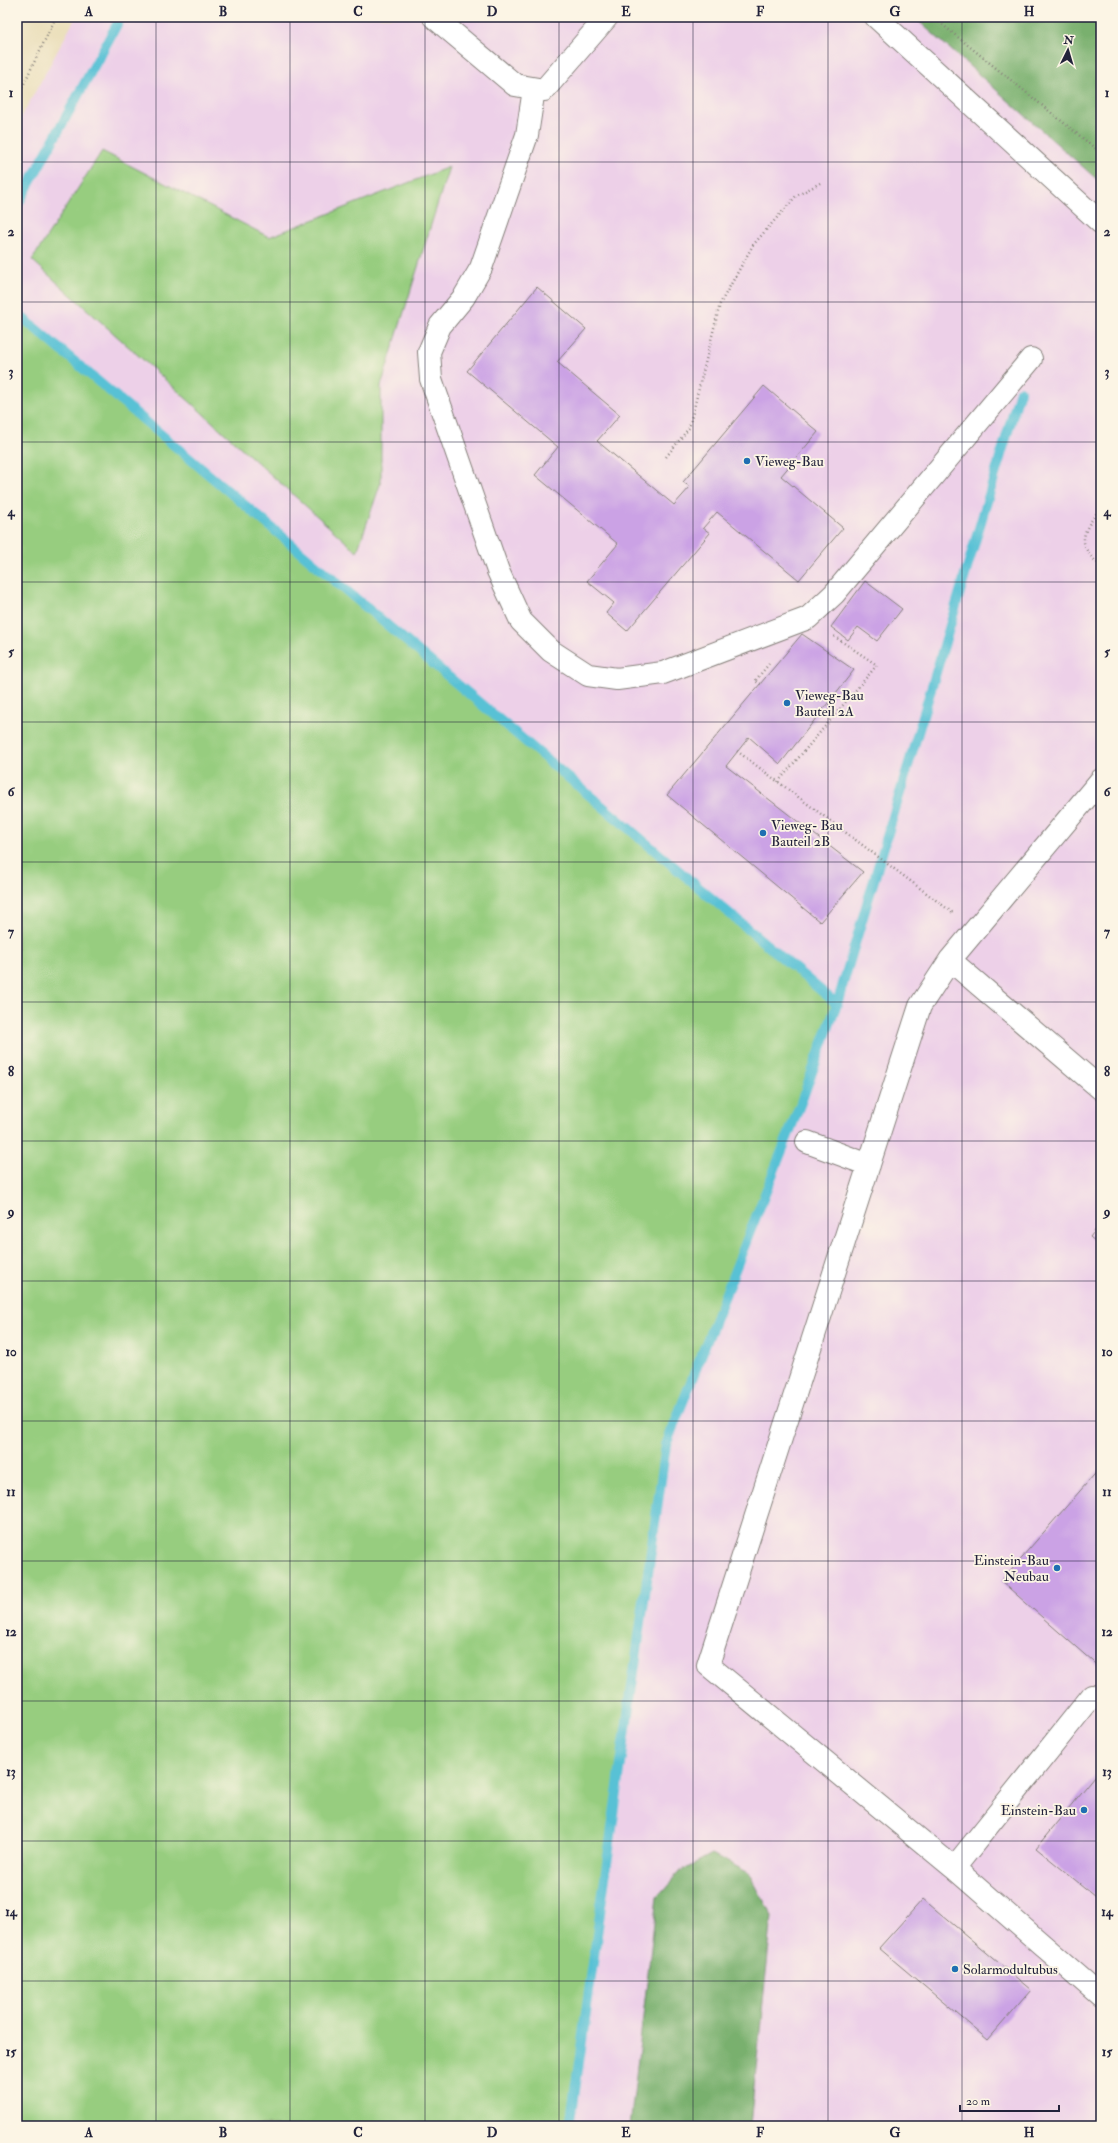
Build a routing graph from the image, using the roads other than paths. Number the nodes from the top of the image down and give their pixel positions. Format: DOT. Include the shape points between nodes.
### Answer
graph roads {
  1 [pos="434,17"];
  2 [pos="607,17"];
  3 [pos="876,17"];
  4 [pos="534,89"];
  5 [pos="1101,223"];
  6 [pos="1031,359"];
  7 [pos="1101,780"];
  8 [pos="950,960"];
  9 [pos="1101,1089"];
  10 [pos="807,1142"];
  11 [pos="869,1165"];
  12 [pos="1092,1696"];
  13 [pos="954,1868"];
  14 [pos="1101,1996"];
  1 -- 4 [label="lane" via="515,85"];
  2 -- 4 [label="lane" via="544,90"];
  3 -- 5 [label="lane" via="920,60"];
  4 -- 6 [label="lane" via="527,135 481,268 464,298 440,326 429,352 431,379 498,571 521,621 551,650 588,675 617,679 663,673 808,618 834,594"];
  7 -- 8 [label="lane"];
  8 -- 9 [label="lane"];
  8 -- 11 [label="lane" via="920,1006"];
  10 -- 11 [label="lane"];
  11 -- 13 [label="lane" via="708,1665"];
  12 -- 13 [label="lane"];
  13 -- 14 [label="lane"];
}
